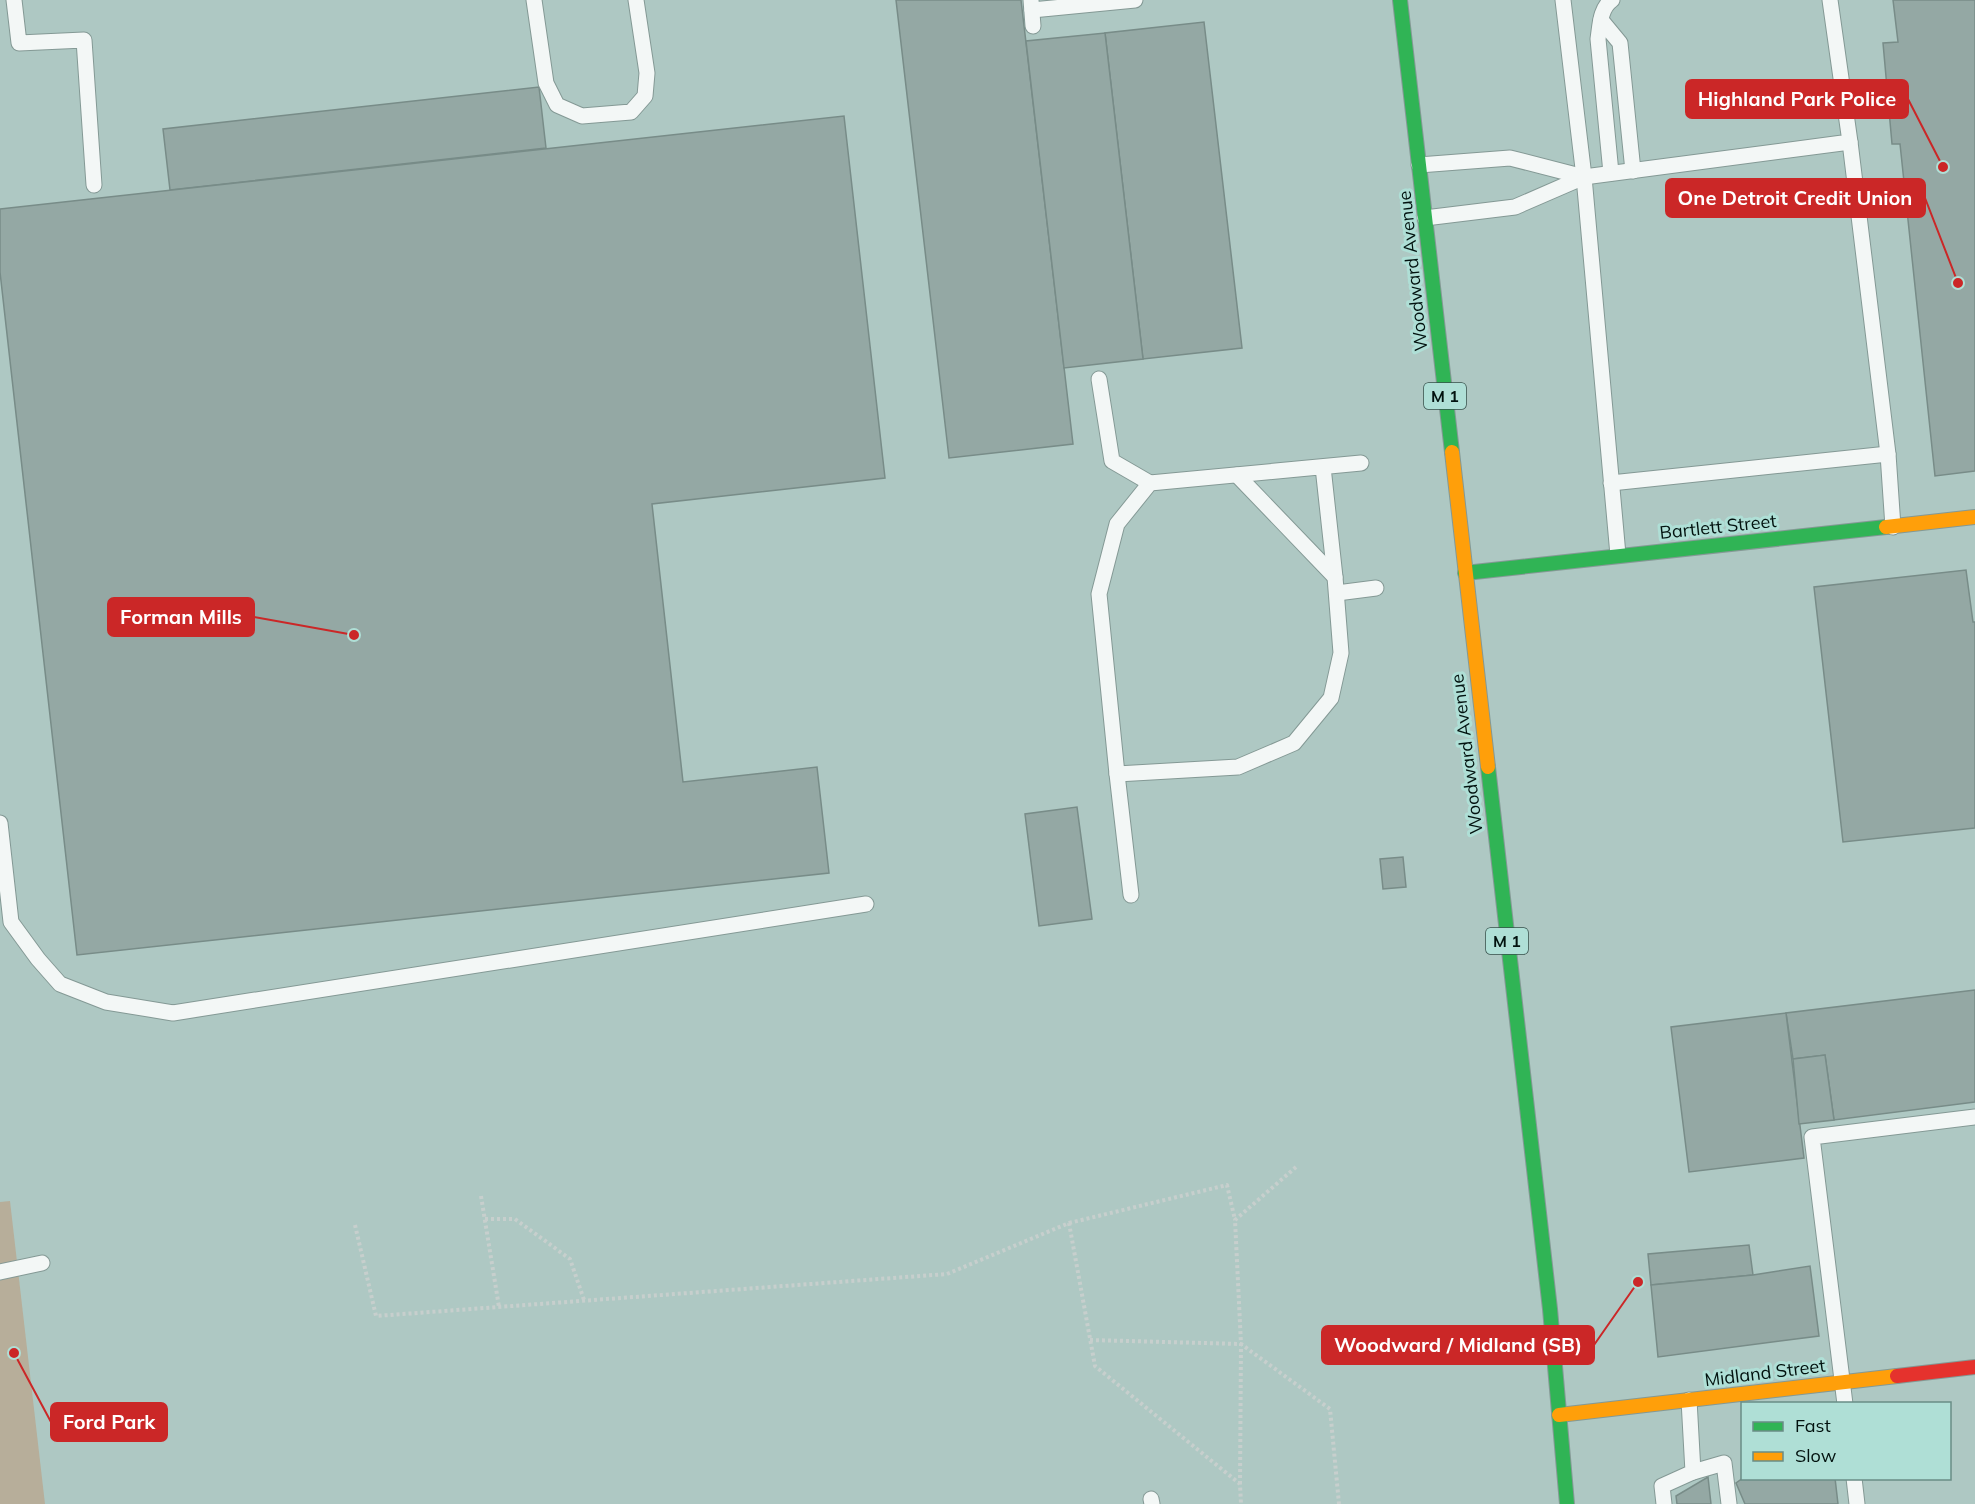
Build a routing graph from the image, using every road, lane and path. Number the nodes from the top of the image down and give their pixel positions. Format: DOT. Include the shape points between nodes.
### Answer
graph roads {
  1 [pos="14,0"];
  2 [pos="534,0"];
  3 [pos="636,0"];
  4 [pos="1135,0"];
  5 [pos="1400,0"];
  6 [pos="1563,0"];
  7 [pos="1612,0"];
  8 [pos="1830,0"];
  9 [pos="1031,5"];
  10 [pos="1601,20"];
  11 [pos="1034,26"];
  12 [pos="1850,142"];
  13 [pos="1419,165"];
  14 [pos="1633,171"];
  15 [pos="1611,173"];
  16 [pos="1584,177"];
  17 [pos="94,185"];
  18 [pos="1425,218"];
  19 [pos="1099,379"];
  20 [pos="1888,454"];
  21 [pos="1361,463"];
  22 [pos="1323,467"];
  23 [pos="1237,475"];
  24 [pos="1150,483"];
  25 [pos="1611,483"];
  26 [pos="1975,517"];
  27 [pos="1893,527"];
  28 [pos="1618,555"];
  29 [pos="1465,573"];
  30 [pos="1335,577"];
  31 [pos="1376,588"];
  32 [pos="1337,593"];
  33 [pos="1117,774"];
  34 [pos="0,824"];
  35 [pos="1131,895"];
  36 [pos="866,904"];
  37 [pos="1975,1117"];
  38 [pos="1296,1167"];
  39 [pos="481,1196"];
  40 [pos="485,1219"];
  41 [pos="1235,1220"];
  42 [pos="1069,1223"];
  43 [pos="355,1225"];
  44 [pos="42,1263"];
  45 [pos="0,1272"];
  46 [pos="584,1300"];
  47 [pos="499,1307"];
  48 [pos="1090,1340"];
  49 [pos="1240,1344"];
  50 [pos="1975,1367"];
  51 [pos="1843,1382"];
  52 [pos="1689,1400"];
  53 [pos="1845,1402"];
  54 [pos="1559,1415"];
  55 [pos="1693,1472"];
  56 [pos="1854,1480"];
  57 [pos="1240,1484"];
  58 [pos="1241,1504"];
  59 [pos="1339,1504"];
  60 [pos="1567,1504"];
  61 [pos="1664,1504"];
  62 [pos="1729,1504"];
  63 [pos="1857,1504"];
  1 -- 17 [label="lane" via="19,43 84,40"];
  2 -- 3 [label="lane" via="546,83 557,105 582,116 631,112 645,96 647,73"];
  4 -- 9 [label="lane"];
  5 -- 13 [label="main road, Woodward Avenue / M 1"];
  6 -- 16 [label="lane"];
  7 -- 10 [label="lane"];
  8 -- 12 [label="lane"];
  9 -- 11 [label="lane"];
  10 -- 14 [label="lane" via="1620,43"];
  10 -- 15 [label="lane" via="1598,39"];
  12 -- 14 [label="lane"];
  12 -- 20 [label="lane"];
  13 -- 16 [label="lane" via="1510,158"];
  13 -- 18 [label="main road, Woodward Avenue / M 1"];
  14 -- 15 [label="lane"];
  15 -- 16 [label="lane"];
  16 -- 18 [label="lane" via="1515,207"];
  16 -- 25 [label="lane"];
  18 -- 29 [label="main road, Woodward Avenue / M 1"];
  19 -- 24 [label="lane" via="1112,461"];
  20 -- 25 [label="lane"];
  20 -- 27 [label="lane"];
  21 -- 22 [label="lane"];
  22 -- 23 [label="lane"];
  22 -- 30 [label="lane"];
  23 -- 24 [label="lane"];
  23 -- 30 [label="lane"];
  24 -- 33 [label="lane" via="1117,524 1099,594"];
  25 -- 28 [label="lane"];
  26 -- 27 [label="main road, Bartlett Street"];
  27 -- 28 [label="main road, Bartlett Street"];
  28 -- 29 [label="main road, Bartlett Street"];
  29 -- 54 [label="main road, Woodward Avenue / M 1"];
  30 -- 32 [label="lane"];
  31 -- 32 [label="lane"];
  32 -- 33 [label="lane" via="1341,653 1331,698 1294,743 1238,767"];
  33 -- 35 [label="lane"];
  34 -- 36 [label="lane" via="11,922 60,984 106,1002 173,1013"];
  37 -- 51 [label="lane" via="1812,1137"];
  38 -- 41 [label="path"];
  39 -- 40 [label="path"];
  40 -- 46 [label="path" via="515,1219 570,1259"];
  40 -- 47 [label="path"];
  41 -- 42 [label="path" via="1227,1185"];
  41 -- 49 [label="path"];
  42 -- 46 [label="path" via="947,1274"];
  42 -- 48 [label="path"];
  43 -- 47 [label="path" via="376,1316"];
  44 -- 45 [label="lane"];
  46 -- 47 [label="path"];
  48 -- 49 [label="path"];
  48 -- 57 [label="path" via="1095,1366"];
  49 -- 57 [label="path"];
  49 -- 59 [label="path" via="1330,1409"];
  50 -- 51 [label="main road, Midland Street"];
  51 -- 52 [label="main road, Midland Street"];
  51 -- 53 [label="lane"];
  52 -- 54 [label="main road, Midland Street"];
  52 -- 55 [label="lane"];
  54 -- 60 [label="main road, Woodward Avenue / M 1"];
  55 -- 61 [label="lane" via="1662,1486"];
  55 -- 62 [label="lane" via="1724,1463"];
  56 -- 63 [label="lane"];
  57 -- 58 [label="path"];
}
